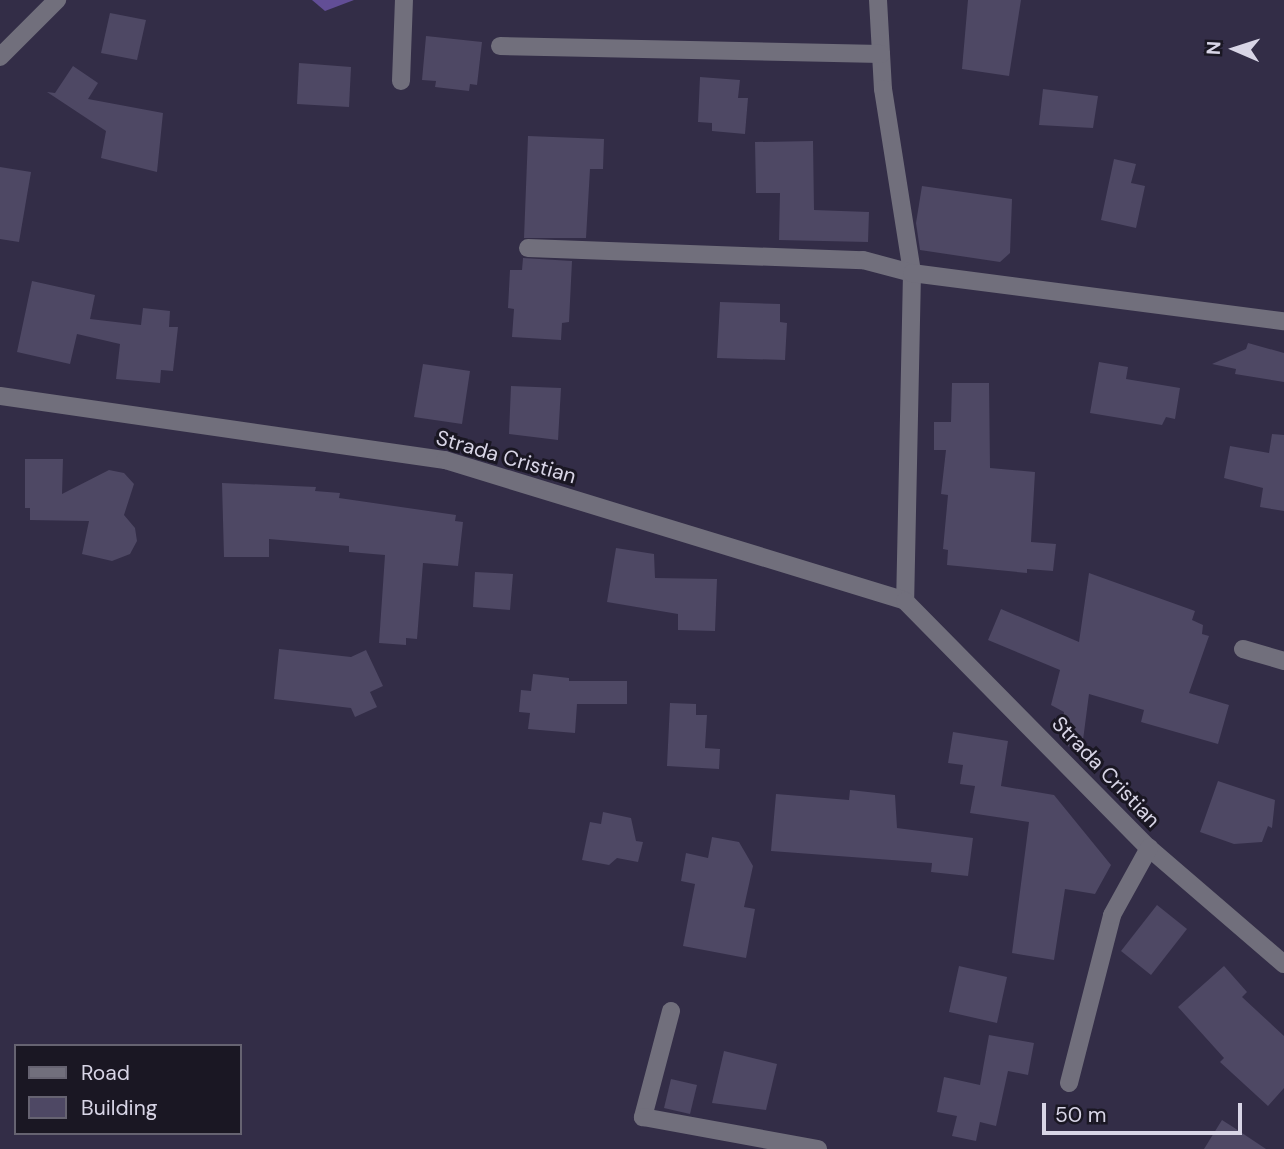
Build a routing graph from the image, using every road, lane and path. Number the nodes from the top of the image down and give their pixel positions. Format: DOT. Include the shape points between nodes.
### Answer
graph roads {
  1 [pos="57,0"];
  2 [pos="404,0"];
  3 [pos="878,0"];
  4 [pos="500,46"];
  5 [pos="881,54"];
  6 [pos="0,57"];
  7 [pos="401,81"];
  8 [pos="528,248"];
  9 [pos="912,273"];
  10 [pos="1284,321"];
  11 [pos="0,396"];
  12 [pos="905,601"];
  13 [pos="1243,649"];
  14 [pos="1284,661"];
  15 [pos="1149,848"];
  16 [pos="1284,964"];
  17 [pos="671,1011"];
  18 [pos="1069,1083"];
  19 [pos="818,1149"];
  1 -- 6 [label="street"];
  2 -- 7 [label="street"];
  3 -- 5 [label="street"];
  4 -- 5 [label="street"];
  5 -- 9 [label="street"];
  8 -- 9 [label="street" via="863,260"];
  9 -- 10 [label="street"];
  9 -- 12 [label="street"];
  11 -- 12 [label="street, Strada Cristian" via="445,460"];
  12 -- 15 [label="street, Strada Cristian"];
  13 -- 14 [label="street"];
  15 -- 16 [label="street, Strada Cristian"];
  15 -- 18 [label="street" via="1112,915"];
  17 -- 19 [label="street" via="643,1117"];
}
